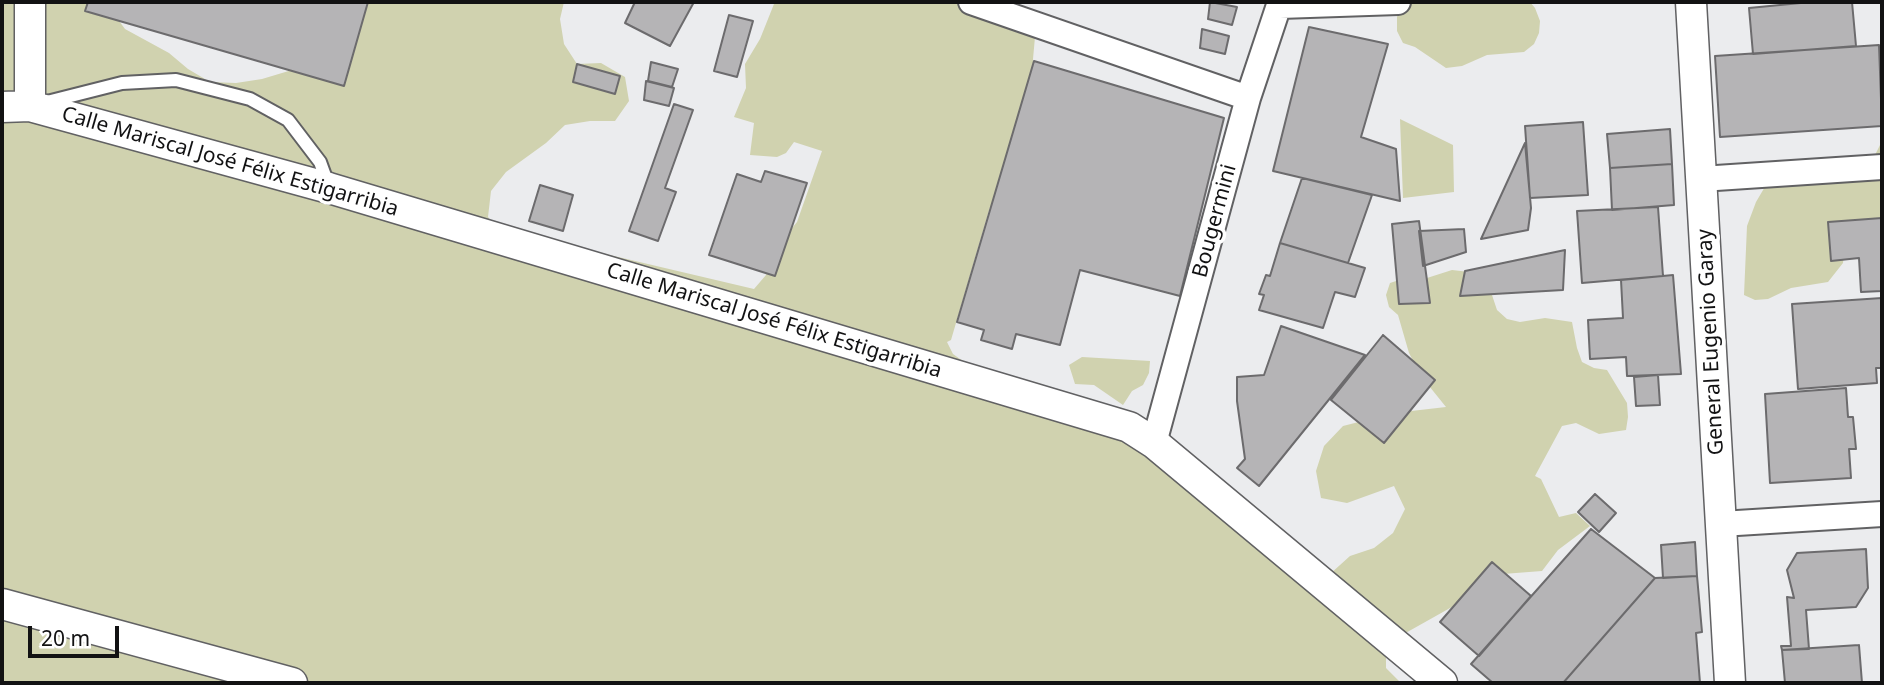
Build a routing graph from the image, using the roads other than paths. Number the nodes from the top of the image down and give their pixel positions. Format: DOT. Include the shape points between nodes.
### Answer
graph roads {
  1 [pos="30,2"];
  2 [pos="971,2"];
  3 [pos="1398,2"];
  4 [pos="1691,2"];
  5 [pos="1280,4"];
  6 [pos="1248,98"];
  7 [pos="16,107"];
  8 [pos="1882,167"];
  9 [pos="1701,178"];
  10 [pos="329,188"];
  11 [pos="1154,443"];
  12 [pos="1882,514"];
  13 [pos="1721,524"];
  14 [pos="2,604"];
  15 [pos="292,683"];
  16 [pos="1442,683"];
  17 [pos="1730,683"];
  1 -- 7 [label="street"];
  2 -- 6 [label="street"];
  3 -- 5 [label="street"];
  4 -- 9 [label="street, General Eugenio Garay"];
  5 -- 6 [label="street, Bougermini"];
  6 -- 11 [label="street, Bougermini"];
  7 -- 10 [label="street, Calle Mariscal José Félix Estigarribia"];
  7 -- 10 [label="lane" via="93,89 176,79 250,99 288,120 320,162"];
  8 -- 9 [label="street"];
  9 -- 13 [label="street, General Eugenio Garay"];
  10 -- 11 [label="street, Calle Mariscal José Félix Estigarribia" via="1129,427"];
  11 -- 16 [label="street, Calle Mariscal José Félix Estigarribia"];
  12 -- 13 [label="street"];
  13 -- 17 [label="street, General Eugenio Garay"];
  14 -- 15 [label="street"];
}
